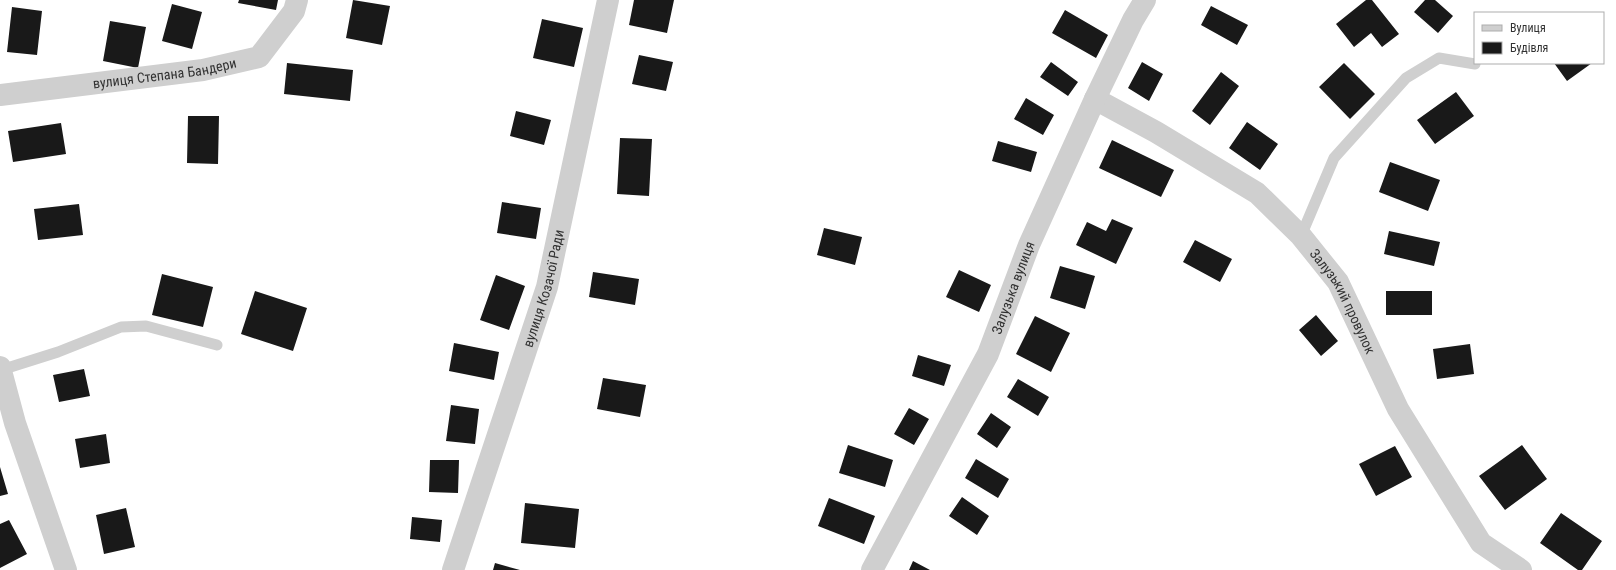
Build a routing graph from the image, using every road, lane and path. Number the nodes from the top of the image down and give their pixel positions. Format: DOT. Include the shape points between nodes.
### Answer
graph roads {
  1 [pos="297,0"];
  2 [pos="608,0"];
  3 [pos="1145,0"];
  4 [pos="1474,64"];
  5 [pos="0,95"];
  6 [pos="1095,99"];
  7 [pos="1301,236"];
  8 [pos="217,346"];
  9 [pos="0,368"];
  10 [pos="66,570"];
  11 [pos="453,570"];
  12 [pos="872,570"];
  13 [pos="1521,570"];
  1 -- 5 [label="street, вулиця Степана Бандери" via="294,11 259,57 203,70"];
  2 -- 11 [label="street, вулиця Козачої Ради" via="546,287"];
  3 -- 6 [label="street, Залузька вулиця"];
  4 -- 7 [label="lane" via="1439,58 1406,78 1334,158"];
  6 -- 7 [label="street, Залузький провулок" via="1156,132 1257,193"];
  6 -- 12 [label="street, Залузька вулиця" via="1029,245 988,354"];
  7 -- 13 [label="street, Залузький провулок" via="1338,282 1398,408 1481,543"];
  8 -- 9 [label="lane" via="146,326 121,327 58,352"];
  9 -- 10 [label="street"];
}
